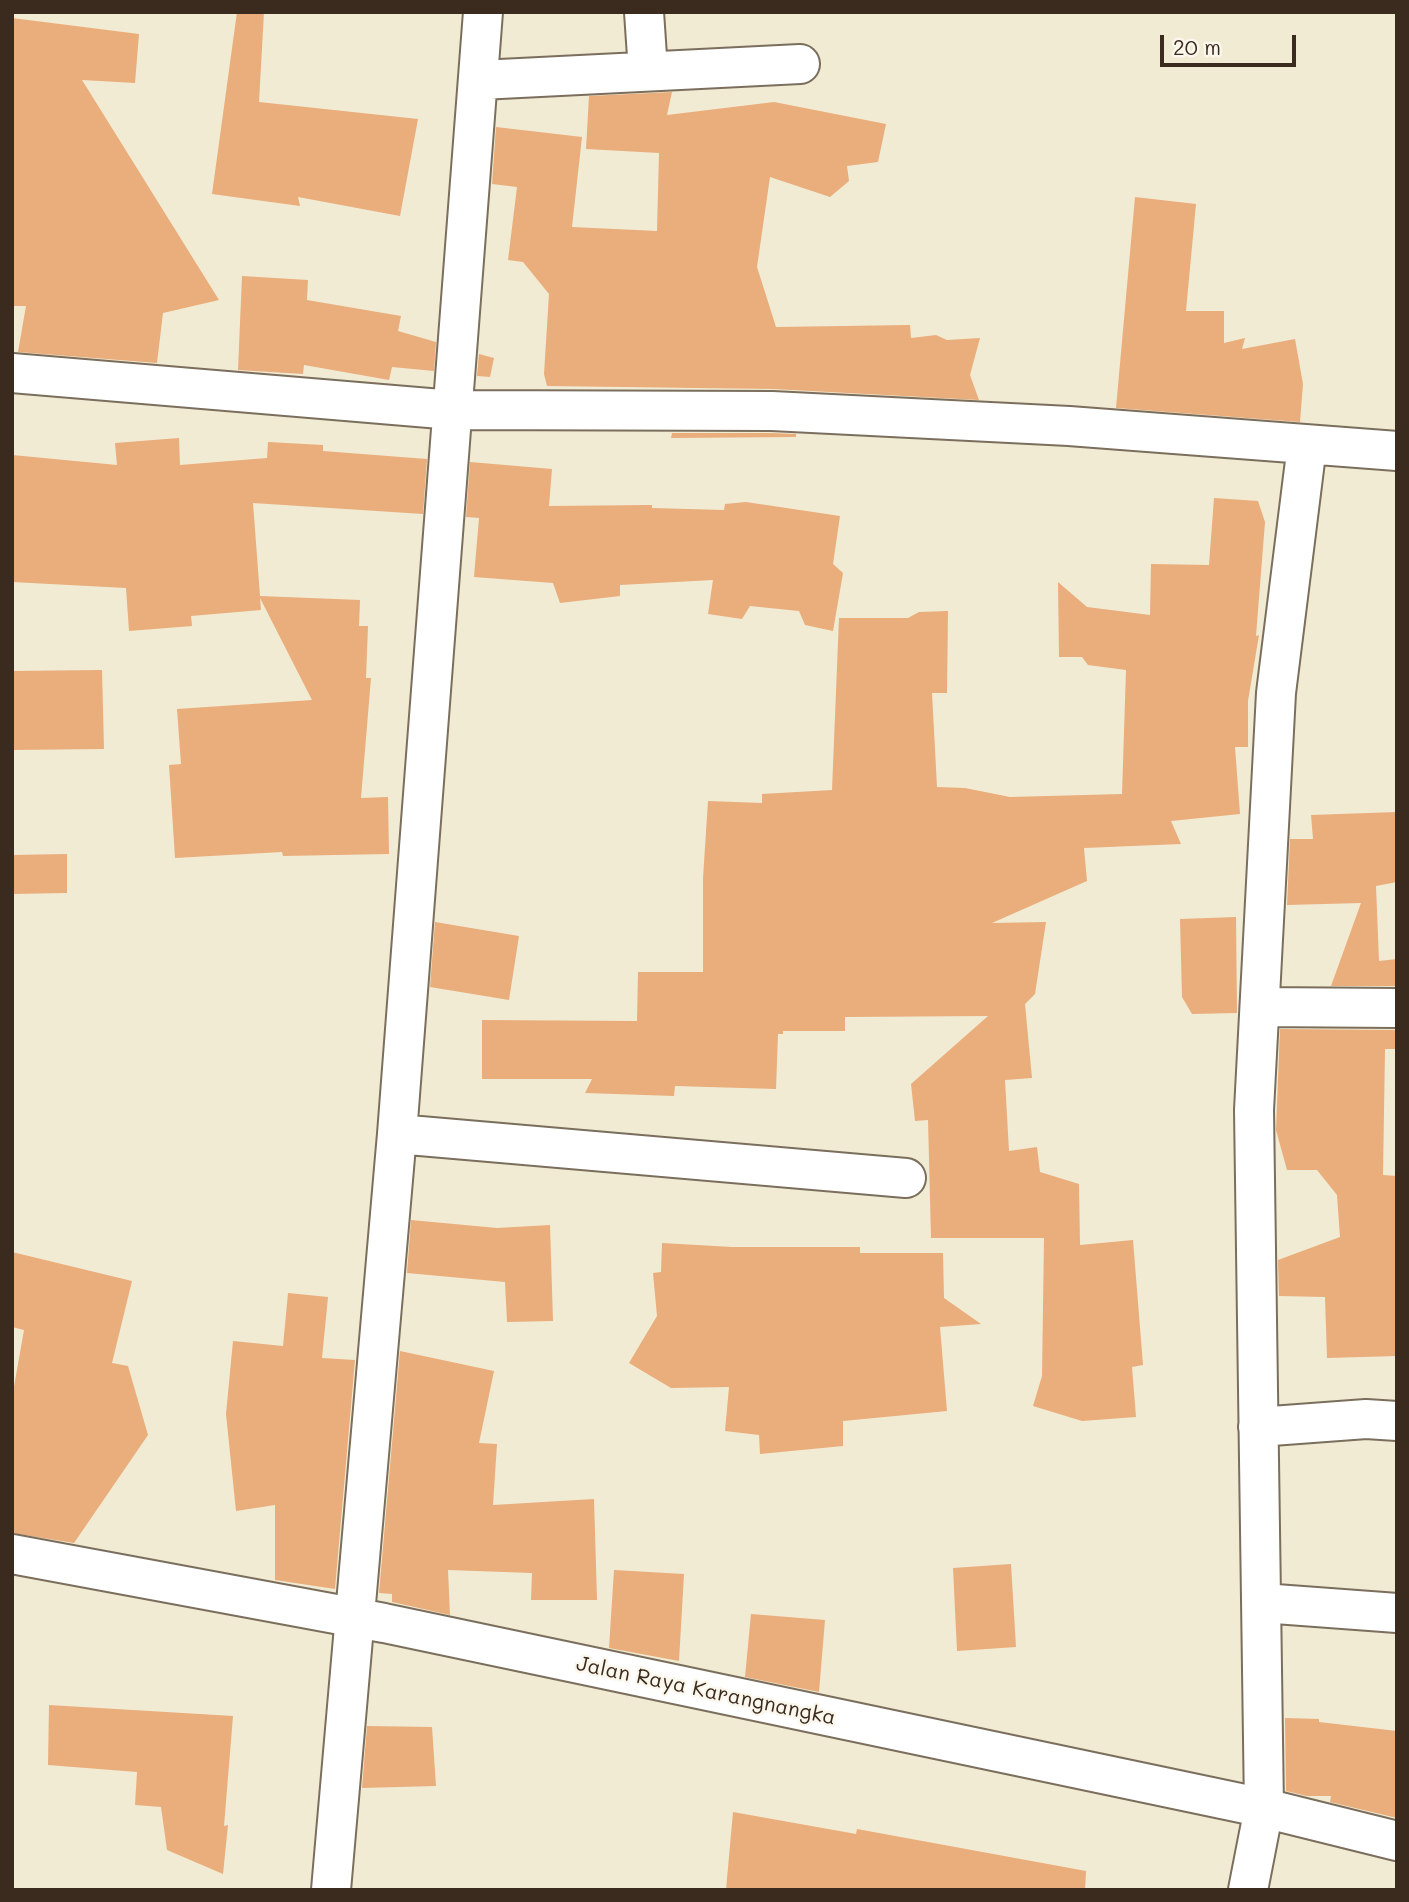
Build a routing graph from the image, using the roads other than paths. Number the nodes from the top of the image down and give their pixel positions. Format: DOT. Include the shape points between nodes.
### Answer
graph roads {
  1 [pos="483,12"];
  2 [pos="644,12"];
  3 [pos="800,64"];
  4 [pos="648,72"];
  5 [pos="480,80"];
  6 [pos="12,373"];
  7 [pos="453,410"];
  8 [pos="1307,445"];
  9 [pos="1397,452"];
  10 [pos="1260,1007"];
  11 [pos="1397,1008"];
  12 [pos="397,1134"];
  13 [pos="906,1178"];
  14 [pos="1397,1421"];
  15 [pos="1258,1427"];
  16 [pos="12,1554"];
  17 [pos="1262,1604"];
  18 [pos="1397,1613"];
  19 [pos="356,1618"];
  20 [pos="1264,1808"];
  21 [pos="1397,1841"];
  22 [pos="331,1890"];
  23 [pos="1248,1890"];
  1 -- 5 [label="street"];
  2 -- 4 [label="street"];
  3 -- 4 [label="street"];
  4 -- 5 [label="street"];
  5 -- 7 [label="street"];
  6 -- 7 [label="street"];
  7 -- 8 [label="street" via="772,411 1069,426"];
  7 -- 12 [label="street"];
  8 -- 9 [label="street"];
  8 -- 10 [label="street" via="1276,693"];
  10 -- 11 [label="street"];
  10 -- 15 [label="street" via="1254,1110"];
  12 -- 13 [label="street"];
  12 -- 19 [label="street"];
  14 -- 15 [label="street"];
  15 -- 17 [label="street"];
  16 -- 19 [label="street, Jalan Raya Karangnangka"];
  17 -- 18 [label="street"];
  17 -- 20 [label="street"];
  19 -- 20 [label="street, Jalan Raya Karangnangka"];
  19 -- 22 [label="street" via="347,1672"];
  20 -- 21 [label="street, Jalan Raya Karangnangka"];
  20 -- 23 [label="street"];
}
